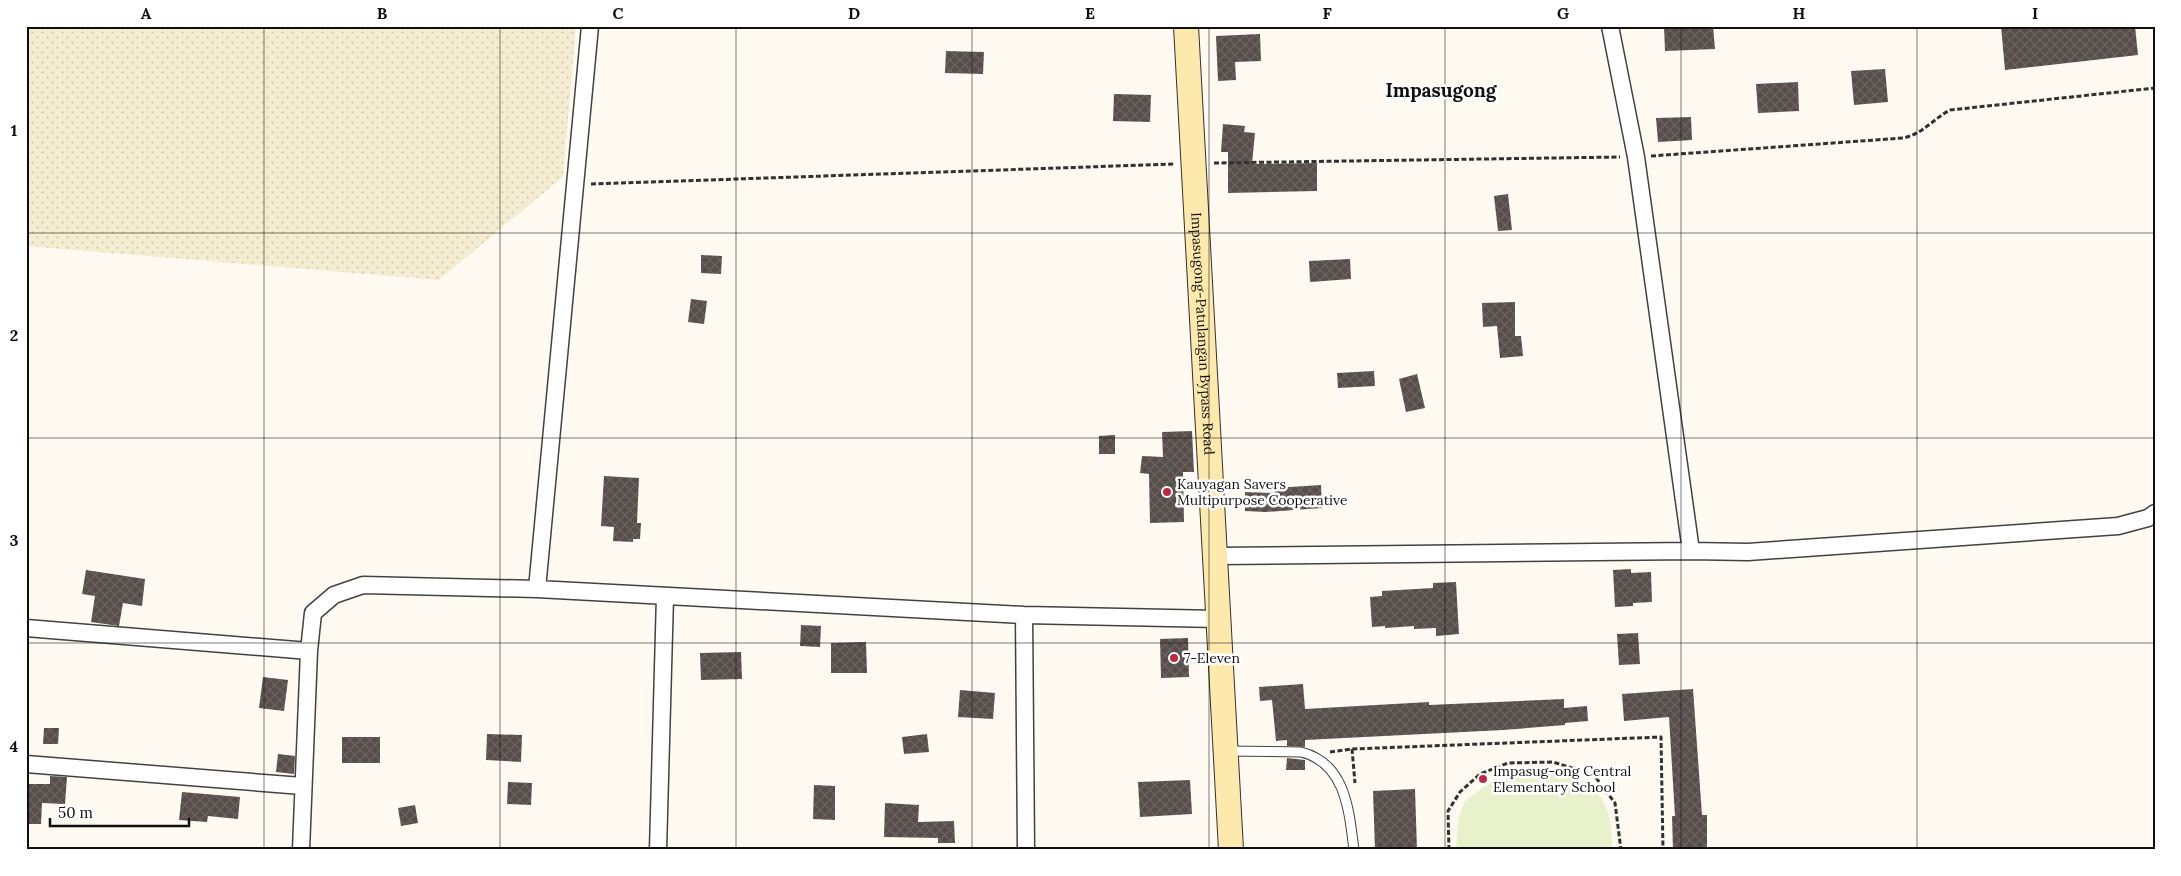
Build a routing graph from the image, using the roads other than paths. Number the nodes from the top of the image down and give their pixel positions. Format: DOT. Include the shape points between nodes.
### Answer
graph roads {
  1 [pos="590,26"];
  2 [pos="1186,26"];
  3 [pos="1610,26"];
  4 [pos="2155,513"];
  5 [pos="1691,551"];
  6 [pos="1215,556"];
  7 [pos="537,589"];
  8 [pos="665,596"];
  9 [pos="1024,615"];
  10 [pos="1218,619"];
  11 [pos="26,628"];
  12 [pos="309,650"];
  13 [pos="1225,751"];
  14 [pos="26,764"];
  15 [pos="302,786"];
  16 [pos="300,850"];
  17 [pos="658,850"];
  18 [pos="1026,850"];
  19 [pos="1231,850"];
  20 [pos="1354,850"];
  1 -- 7 [label="street"];
  2 -- 6 [label="main road, Impasugong-Patulangan Bypass Road"];
  3 -- 5 [label="street" via="1636,157"];
  4 -- 5 [label="street" via="2118,526 1748,552"];
  5 -- 6 [label="street"];
  6 -- 10 [label="main road, Impasugong-Patulangan Bypass Road"];
  7 -- 8 [label="street"];
  7 -- 12 [label="street" via="363,585 334,594 313,613"];
  8 -- 9 [label="street"];
  8 -- 17 [label="street"];
  9 -- 10 [label="street"];
  9 -- 18 [label="street"];
  10 -- 13 [label="main road, Impasugong-Patulangan Bypass Road"];
  11 -- 12 [label="street"];
  12 -- 15 [label="street"];
  13 -- 19 [label="main road, Impasugong-Patulangan Bypass Road"];
  13 -- 20 [label="lane" via="1301,752 1323,762 1345,795"];
  14 -- 15 [label="street"];
  15 -- 16 [label="street"];
}
